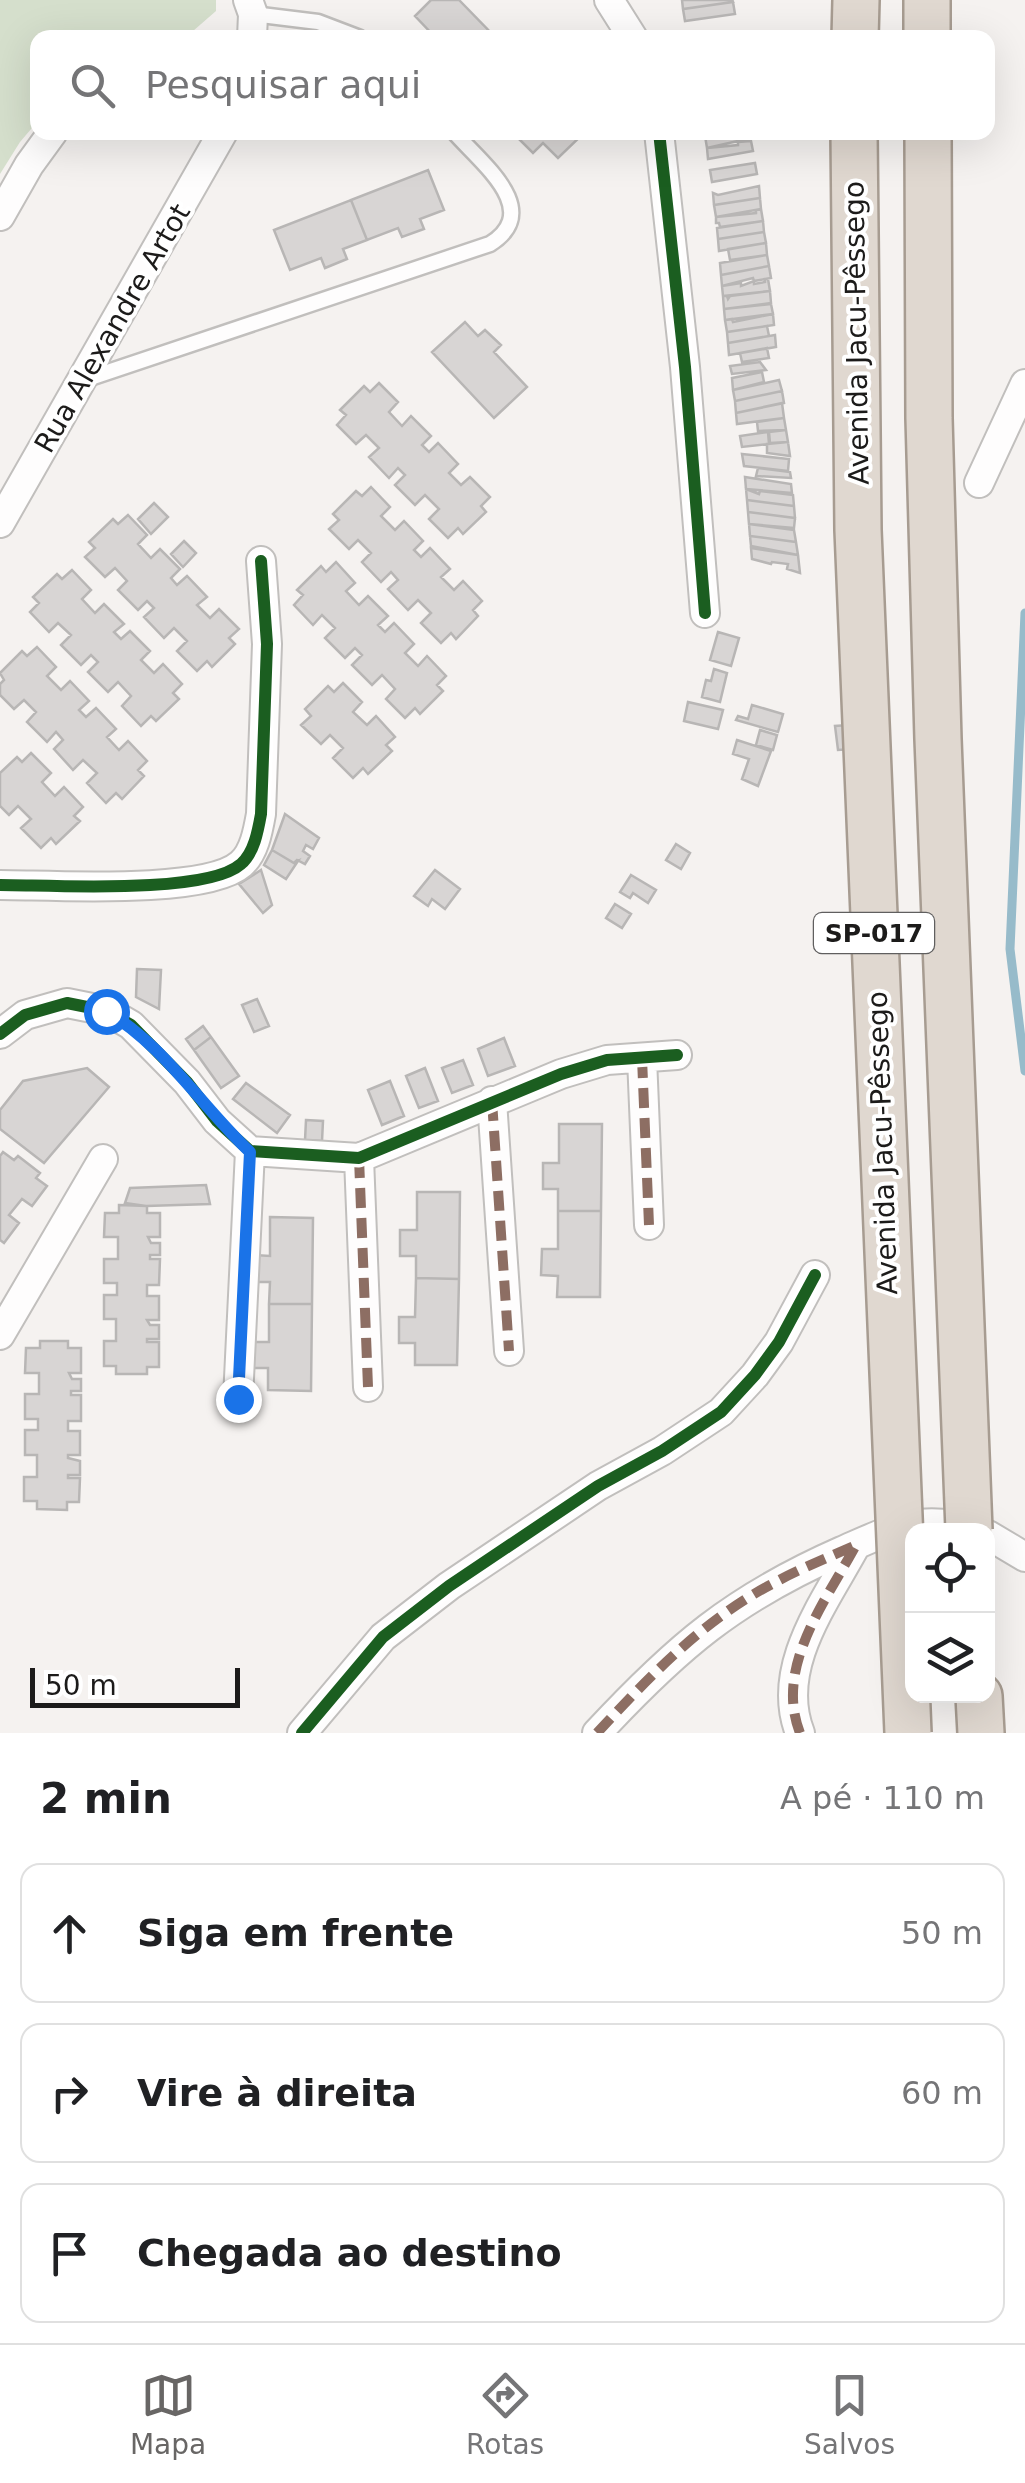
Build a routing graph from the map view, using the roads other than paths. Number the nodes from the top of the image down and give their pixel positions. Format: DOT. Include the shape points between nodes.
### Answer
graph roads {
  1 [pos="609,0"];
  2 [pos="856,0"];
  3 [pos="928,0"];
  4 [pos="251,17"];
  5 [pos="339,30"];
  6 [pos="627,30"];
  7 [pos="856,30"];
  8 [pos="928,30"];
  9 [pos="46,140"];
  10 [pos="218,140"];
  11 [pos="461,140"];
  12 [pos="660,140"];
  13 [pos="854,140"];
  14 [pos="928,140"];
  15 [pos="0,216"];
  16 [pos="81,380"];
  17 [pos="1025,384"];
  18 [pos="980,483"];
  19 [pos="0,523"];
  20 [pos="261,560"];
  21 [pos="705,613"];
  22 [pos="0,885"];
  23 [pos="0,1034"];
  24 [pos="677,1055"];
  25 [pos="642,1058"];
  26 [pos="492,1100"];
  27 [pos="250,1152"];
  28 [pos="359,1158"];
  29 [pos="103,1159"];
  30 [pos="649,1225"];
  31 [pos="815,1274"];
  32 [pos="0,1335"];
  33 [pos="508,1351"];
  34 [pos="368,1387"];
  35 [pos="238,1399"];
  36 [pos="914,1523"];
  37 [pos="951,1523"];
  38 [pos="971,1523"];
  39 [pos="905,1526"];
  40 [pos="995,1539"];
  41 [pos="856,1545"];
  42 [pos="1025,1557"];
  43 [pos="302,1733"];
  44 [pos="597,1733"];
  45 [pos="800,1733"];
  46 [pos="908,1733"];
  1 -- 6 [label="street"];
  2 -- 7 [label="highway"];
  3 -- 8 [label="highway"];
  4 -- 5 [label="lane"];
  9 -- 15 [label="street"];
  10 -- 16 [label="street, Rua Alexandre Artot"];
  11 -- 16 [label="lane" via="512,204 506,234"];
  12 -- 21 [label="street"];
  13 -- 46 [label="highway, Avenida Jacu-Pêssego / SP-017, bridge" via="858,530"];
  14 -- 38 [label="highway, SP-017, bridge" via="938,739"];
  16 -- 19 [label="street, Rua Alexandre Artot"];
  17 -- 18 [label="street"];
  20 -- 22 [label="street" via="267,658 261,814 244,862 226,874 187,880"];
  23 -- 27 [label="street" via="25,1015 67,1004 106,1011 131,1026"];
  24 -- 25 [label="street"];
  25 -- 26 [label="street" via="607,1060"];
  25 -- 30 [label="street"];
  26 -- 28 [label="street"];
  26 -- 33 [label="street"];
  27 -- 28 [label="street"];
  27 -- 35 [label="street"];
  28 -- 34 [label="street"];
  29 -- 32 [label="street"];
  31 -- 43 [label="street" via="780,1342 720,1412 449,1586 383,1637"];
  36 -- 37 [label="street"];
  39 -- 41 [label="street"];
  40 -- 42 [label="street"];
  41 -- 44 [label="street" via="769,1585 717,1619"];
  41 -- 45 [label="street" via="797,1660 792,1702"];
}
